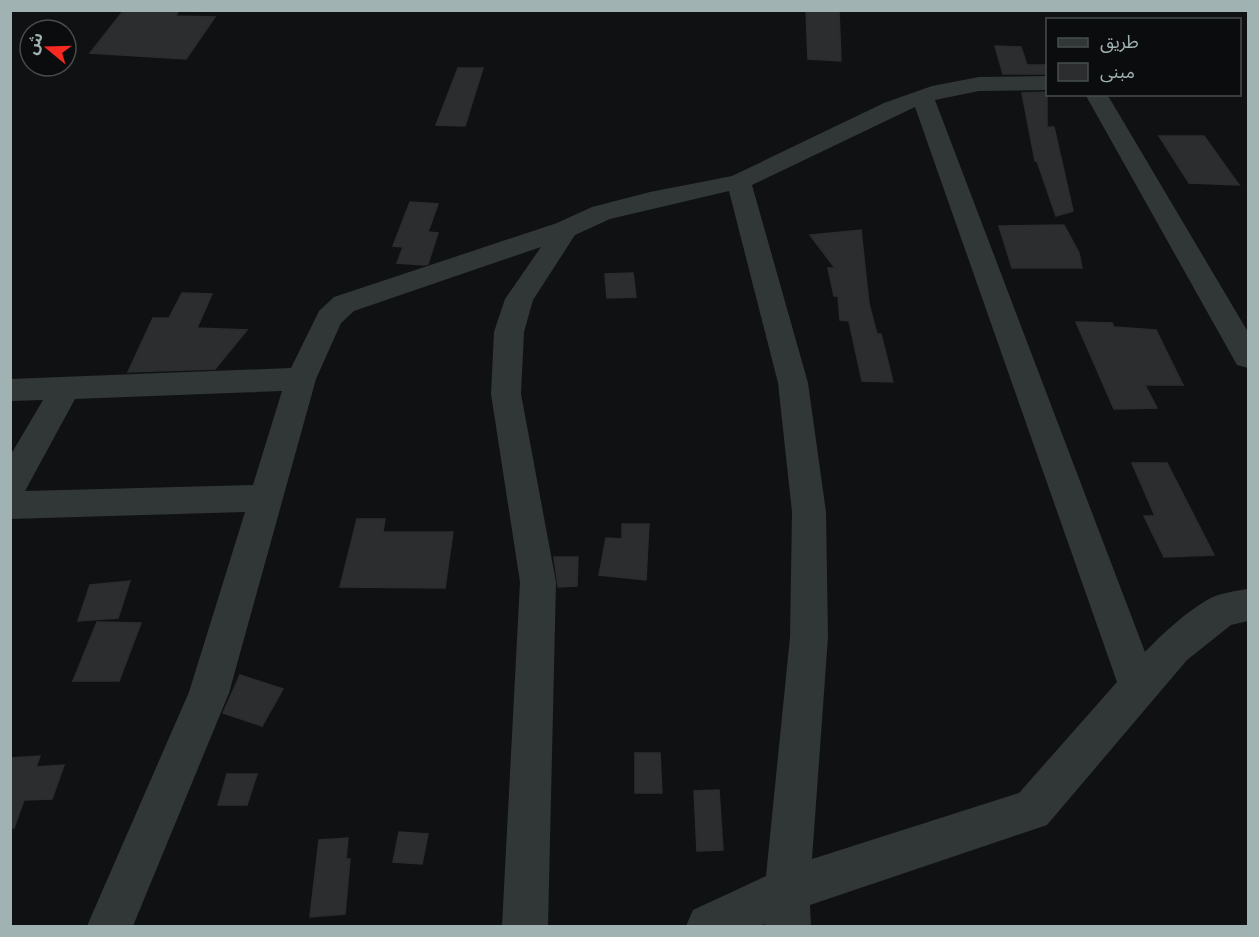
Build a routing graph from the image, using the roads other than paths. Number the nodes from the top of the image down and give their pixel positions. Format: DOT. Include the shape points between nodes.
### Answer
graph roads {
  1 [pos="1046,83"];
  2 [pos="1097,96"];
  3 [pos="923,97"];
  4 [pos="739,182"];
  5 [pos="566,229"];
  6 [pos="1248,357"];
  7 [pos="301,379"];
  8 [pos="66,387"];
  9 [pos="10,390"];
  10 [pos="10,487"];
  11 [pos="267,498"];
  12 [pos="10,505"];
  13 [pos="1248,605"];
  14 [pos="1138,687"];
  15 [pos="788,908"];
  16 [pos="110,927"];
  17 [pos="525,927"];
  18 [pos="709,927"];
  1 -- 3 [label="street" via="979,84"];
  2 -- 6 [label="street"];
  3 -- 4 [label="street" via="891,108"];
  3 -- 14 [label="street"];
  4 -- 5 [label="street" via="601,213"];
  4 -- 15 [label="street" via="793,383 809,512 810,637"];
  5 -- 7 [label="street" via="344,304 329,318"];
  5 -- 17 [label="street" via="519,299 509,332 506,394 538,582"];
  7 -- 8 [label="street"];
  7 -- 11 [label="street"];
  8 -- 9 [label="street"];
  8 -- 10 [label="street"];
  11 -- 12 [label="street"];
  11 -- 16 [label="street" via="209,693"];
  13 -- 14 [label="street" via="1221,611 1174,648"];
  14 -- 15 [label="street" via="1032,810"];
  15 -- 18 [label="street"];
}
